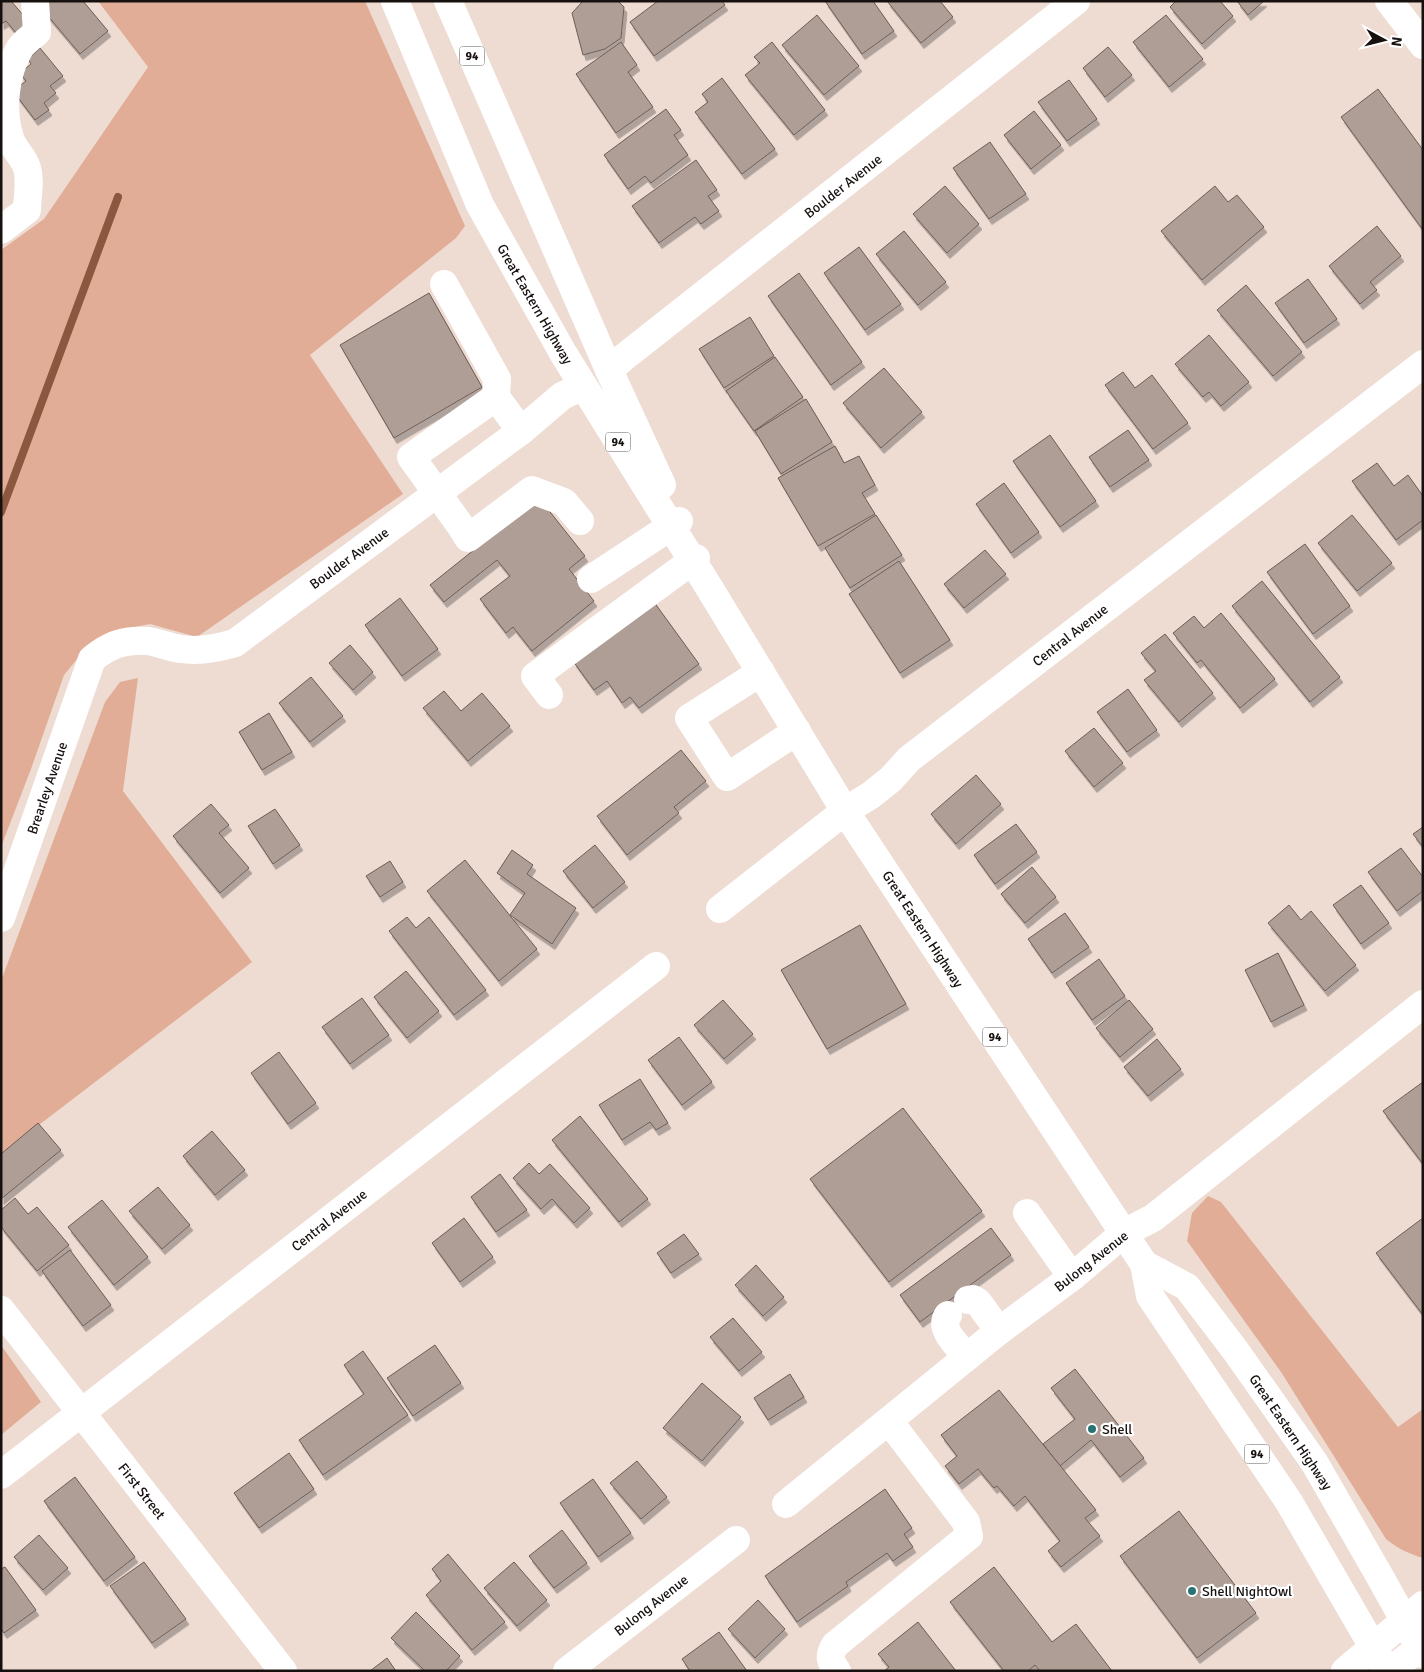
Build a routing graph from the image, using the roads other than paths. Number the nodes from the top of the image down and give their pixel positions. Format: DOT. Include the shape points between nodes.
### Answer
graph roads {
  1 [pos="35,1"];
  2 [pos="395,1"];
  3 [pos="448,1"];
  4 [pos="469,1"];
  5 [pos="1076,1"];
  6 [pos="1389,1"];
  7 [pos="1423,45"];
  8 [pos="472,56"];
  9 [pos="1,230"];
  10 [pos="444,284"];
  11 [pos="1423,364"];
  12 [pos="609,370"];
  13 [pos="583,386"];
  14 [pos="496,397"];
  15 [pos="521,431"];
  16 [pos="436,494"];
  17 [pos="580,521"];
  18 [pos="675,524"];
  19 [pos="694,559"];
  20 [pos="591,579"];
  21 [pos="92,659"];
  22 [pos="761,672"];
  23 [pos="549,695"];
  24 [pos="797,731"];
  25 [pos="846,811"];
  26 [pos="720,910"];
  27 [pos="1,918"];
  28 [pos="656,966"];
  29 [pos="1423,1004"];
  30 [pos="1026,1213"];
  31 [pos="1124,1233"];
  32 [pos="1144,1264"];
  33 [pos="1072,1277"];
  34 [pos="1,1310"];
  35 [pos="999,1331"];
  36 [pos="967,1357"];
  37 [pos="81,1413"];
  38 [pos="889,1421"];
  39 [pos="1,1475"];
  40 [pos="786,1504"];
  41 [pos="736,1540"];
  42 [pos="1414,1612"];
  43 [pos="1373,1646"];
  44 [pos="1422,1649"];
  45 [pos="282,1671"];
  46 [pos="566,1671"];
  47 [pos="837,1671"];
  48 [pos="1345,1671"];
  49 [pos="1389,1671"];
  1 -- 9 [label="main road" via="37,32 21,47 13,64 6,93 5,118 10,140 25,162 28,173 27,210"];
  2 -- 13 [label="main road, Great Eastern Highway / 94" via="480,205"];
  3 -- 8 [label="main road, Great Eastern Highway / 94"];
  4 -- 8 [label="main road"];
  5 -- 12 [label="main road, Boulder Avenue"];
  6 -- 7 [label="main road"];
  8 -- 12 [label="main road, Great Eastern Highway / 94"];
  10 -- 14 [label="main road" via="497,379"];
  11 -- 25 [label="main road, Central Avenue" via="916,754 871,795"];
  12 -- 18 [label="main road, Great Eastern Highway / 94"];
  13 -- 15 [label="main road, Boulder Avenue" via="562,396"];
  13 -- 18 [label="main road, Great Eastern Highway / 94"];
  14 -- 15 [label="main road"];
  14 -- 16 [label="main road" via="411,457"];
  15 -- 16 [label="main road, Boulder Avenue"];
  16 -- 17 [label="main road" via="468,538 532,490 564,502"];
  16 -- 21 [label="main road, Boulder Avenue" via="235,643 212,650 182,650 147,641 123,642 105,648"];
  18 -- 19 [label="main road, Great Eastern Highway / 94"];
  18 -- 20 [label="main road"];
  19 -- 22 [label="main road, Great Eastern Highway / 94"];
  19 -- 23 [label="main road" via="535,676"];
  21 -- 27 [label="main road, Brearley Avenue"];
  22 -- 24 [label="main road, Great Eastern Highway / 94"];
  22 -- 24 [label="main road" via="689,718 727,776"];
  24 -- 25 [label="main road, Great Eastern Highway / 94"];
  25 -- 26 [label="main road, Central Avenue"];
  25 -- 31 [label="main road, Great Eastern Highway / 94"];
  28 -- 37 [label="main road, Central Avenue"];
  29 -- 31 [label="main road, Bulong Avenue" via="1153,1218"];
  30 -- 33 [label="main road"];
  31 -- 32 [label="main road, Great Eastern Highway / 94"];
  31 -- 33 [label="main road, Bulong Avenue"];
  32 -- 42 [label="main road, Great Eastern Highway / 94" via="1187,1287 1314,1462"];
  32 -- 43 [label="main road, Great Eastern Highway / 94" via="1150,1296 1289,1502"];
  33 -- 35 [label="main road, Bulong Avenue"];
  34 -- 37 [label="main road, First Street"];
  35 -- 36 [label="main road, Bulong Avenue"];
  35 -- 36 [label="main road" via="973,1299 958,1307 945,1320 946,1329"];
  36 -- 38 [label="main road, Bulong Avenue"];
  37 -- 39 [label="main road, Central Avenue"];
  37 -- 45 [label="main road, First Street"];
  38 -- 40 [label="main road, Bulong Avenue"];
  38 -- 47 [label="main road" via="966,1522 969,1536 835,1645 830,1652 831,1662"];
  41 -- 46 [label="main road, Bulong Avenue"];
  42 -- 43 [label="main road"];
  42 -- 44 [label="main road, Great Eastern Highway / 94"];
  43 -- 48 [label="main road"];
  43 -- 49 [label="main road, Great Eastern Highway / 94"];
  44 -- 49 [label="main road"];
}
